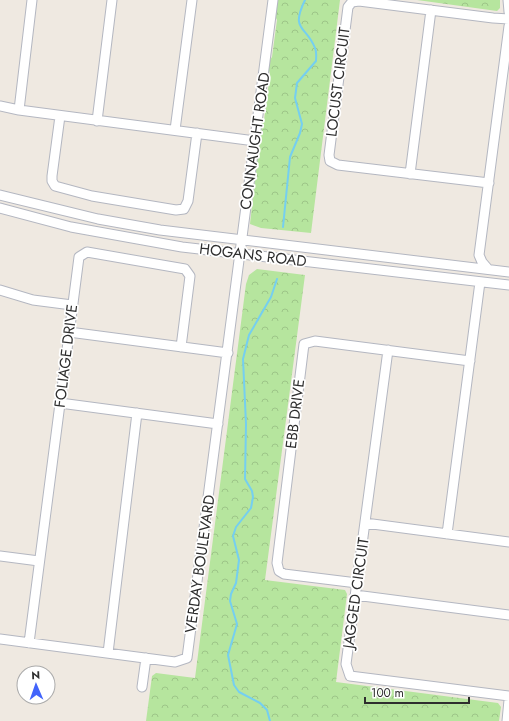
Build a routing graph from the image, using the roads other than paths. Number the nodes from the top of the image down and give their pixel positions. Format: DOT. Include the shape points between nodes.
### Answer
graph roads {
  1 [pos="32,0"];
  2 [pos="112,0"];
  3 [pos="192,0"];
  4 [pos="273,0"];
  5 [pos="508,0"];
  6 [pos="431,10"];
  7 [pos="509,12"];
  8 [pos="509,18"];
  9 [pos="509,26"];
  10 [pos="0,106"];
  11 [pos="19,110"];
  12 [pos="60,116"];
  13 [pos="97,121"];
  14 [pos="175,130"];
  15 [pos="197,133"];
  16 [pos="255,141"];
  17 [pos="410,174"];
  18 [pos="489,183"];
  19 [pos="0,195"];
  20 [pos="0,208"];
  21 [pos="242,240"];
  22 [pos="241,254"];
  23 [pos="479,255"];
  24 [pos="464,266"];
  25 [pos="488,269"];
  26 [pos="509,272"];
  27 [pos="237,282"];
  28 [pos="480,282"];
  29 [pos="509,286"];
  30 [pos="0,290"];
  31 [pos="72,305"];
  32 [pos="69,332"];
  33 [pos="181,347"];
  34 [pos="388,350"];
  35 [pos="228,353"];
  36 [pos="470,361"];
  37 [pos="60,403"];
  38 [pos="137,413"];
  39 [pos="218,424"];
  40 [pos="365,523"];
  41 [pos="447,534"];
  42 [pos="509,542"];
  43 [pos="0,556"];
  44 [pos="39,561"];
  45 [pos="357,583"];
  46 [pos="355,595"];
  47 [pos="509,615"];
  48 [pos="0,639"];
  49 [pos="29,643"];
  50 [pos="108,653"];
  51 [pos="146,658"];
  52 [pos="142,687"];
  53 [pos="509,696"];
  54 [pos="509,700"];
  55 [pos="507,721"];
  1 -- 11 [label="street"];
  2 -- 13 [label="street"];
  3 -- 14 [label="street"];
  4 -- 16 [label="street, CONNAUGHT ROAD"];
  5 -- 7 [label="street"];
  6 -- 8 [label="street, LOCUST CIRCUIT"];
  6 -- 17 [label="street"];
  6 -- 17 [label="street, LOCUST CIRCUIT" via="352,2 348,7 340,66 330,161 338,165"];
  9 -- 18 [label="street"];
  10 -- 11 [label="street"];
  11 -- 12 [label="street"];
  12 -- 13 [label="street"];
  12 -- 15 [label="street" via="52,179 55,186 92,196 176,210 184,209 188,201"];
  13 -- 14 [label="street"];
  14 -- 15 [label="street"];
  15 -- 16 [label="street"];
  16 -- 21 [label="street, CONNAUGHT ROAD"];
  17 -- 18 [label="street, LOCUST CIRCUIT"];
  18 -- 23 [label="street"];
  19 -- 21 [label="street, HOGANS ROAD" via="98,219"];
  20 -- 22 [label="street, HOGANS ROAD" via="71,227 182,247"];
  21 -- 22 [label="street, CONNAUGHT ROAD"];
  21 -- 24 [label="street, HOGANS ROAD"];
  22 -- 27 [label="street, CONNAUGHT ROAD"];
  22 -- 28 [label="street, HOGANS ROAD"];
  23 -- 24 [label="street"];
  23 -- 25 [label="street"];
  24 -- 25 [label="street, HOGANS ROAD"];
  25 -- 26 [label="street, HOGANS ROAD"];
  27 -- 35 [label="street, VERDAY BOULEVARD"];
  28 -- 29 [label="street, HOGANS ROAD"];
  28 -- 36 [label="street"];
  30 -- 31 [label="street" via="33,300"];
  31 -- 32 [label="street, FOLIAGE DRIVE"];
  31 -- 33 [label="street, FOLIAGE DRIVE" via="79,257 87,252 185,268 190,276"];
  32 -- 33 [label="street"];
  32 -- 37 [label="street, FOLIAGE DRIVE"];
  33 -- 35 [label="street"];
  34 -- 36 [label="street, EBB DRIVE"];
  34 -- 40 [label="street, JAGGED CIRCUIT"];
  34 -- 45 [label="street, EBB DRIVE" via="315,341 304,344 303,351 278,571 284,574"];
  35 -- 39 [label="street, VERDAY BOULEVARD"];
  36 -- 41 [label="street"];
  37 -- 38 [label="street"];
  37 -- 44 [label="street, FOLIAGE DRIVE"];
  38 -- 39 [label="street"];
  38 -- 50 [label="street"];
  39 -- 51 [label="street, VERDAY BOULEVARD" via="187,658 175,662"];
  40 -- 41 [label="street"];
  40 -- 45 [label="street, JAGGED CIRCUIT"];
  41 -- 42 [label="street"];
  43 -- 44 [label="street"];
  44 -- 49 [label="street, FOLIAGE DRIVE"];
  45 -- 46 [label="street, JAGGED CIRCUIT"];
  46 -- 47 [label="street"];
  46 -- 53 [label="street, JAGGED CIRCUIT" via="346,664 350,676"];
  48 -- 49 [label="street, VERDAY BOULEVARD"];
  49 -- 50 [label="street, VERDAY BOULEVARD"];
  50 -- 51 [label="street, VERDAY BOULEVARD"];
  51 -- 52 [label="street"];
  54 -- 55 [label="street"];
}
